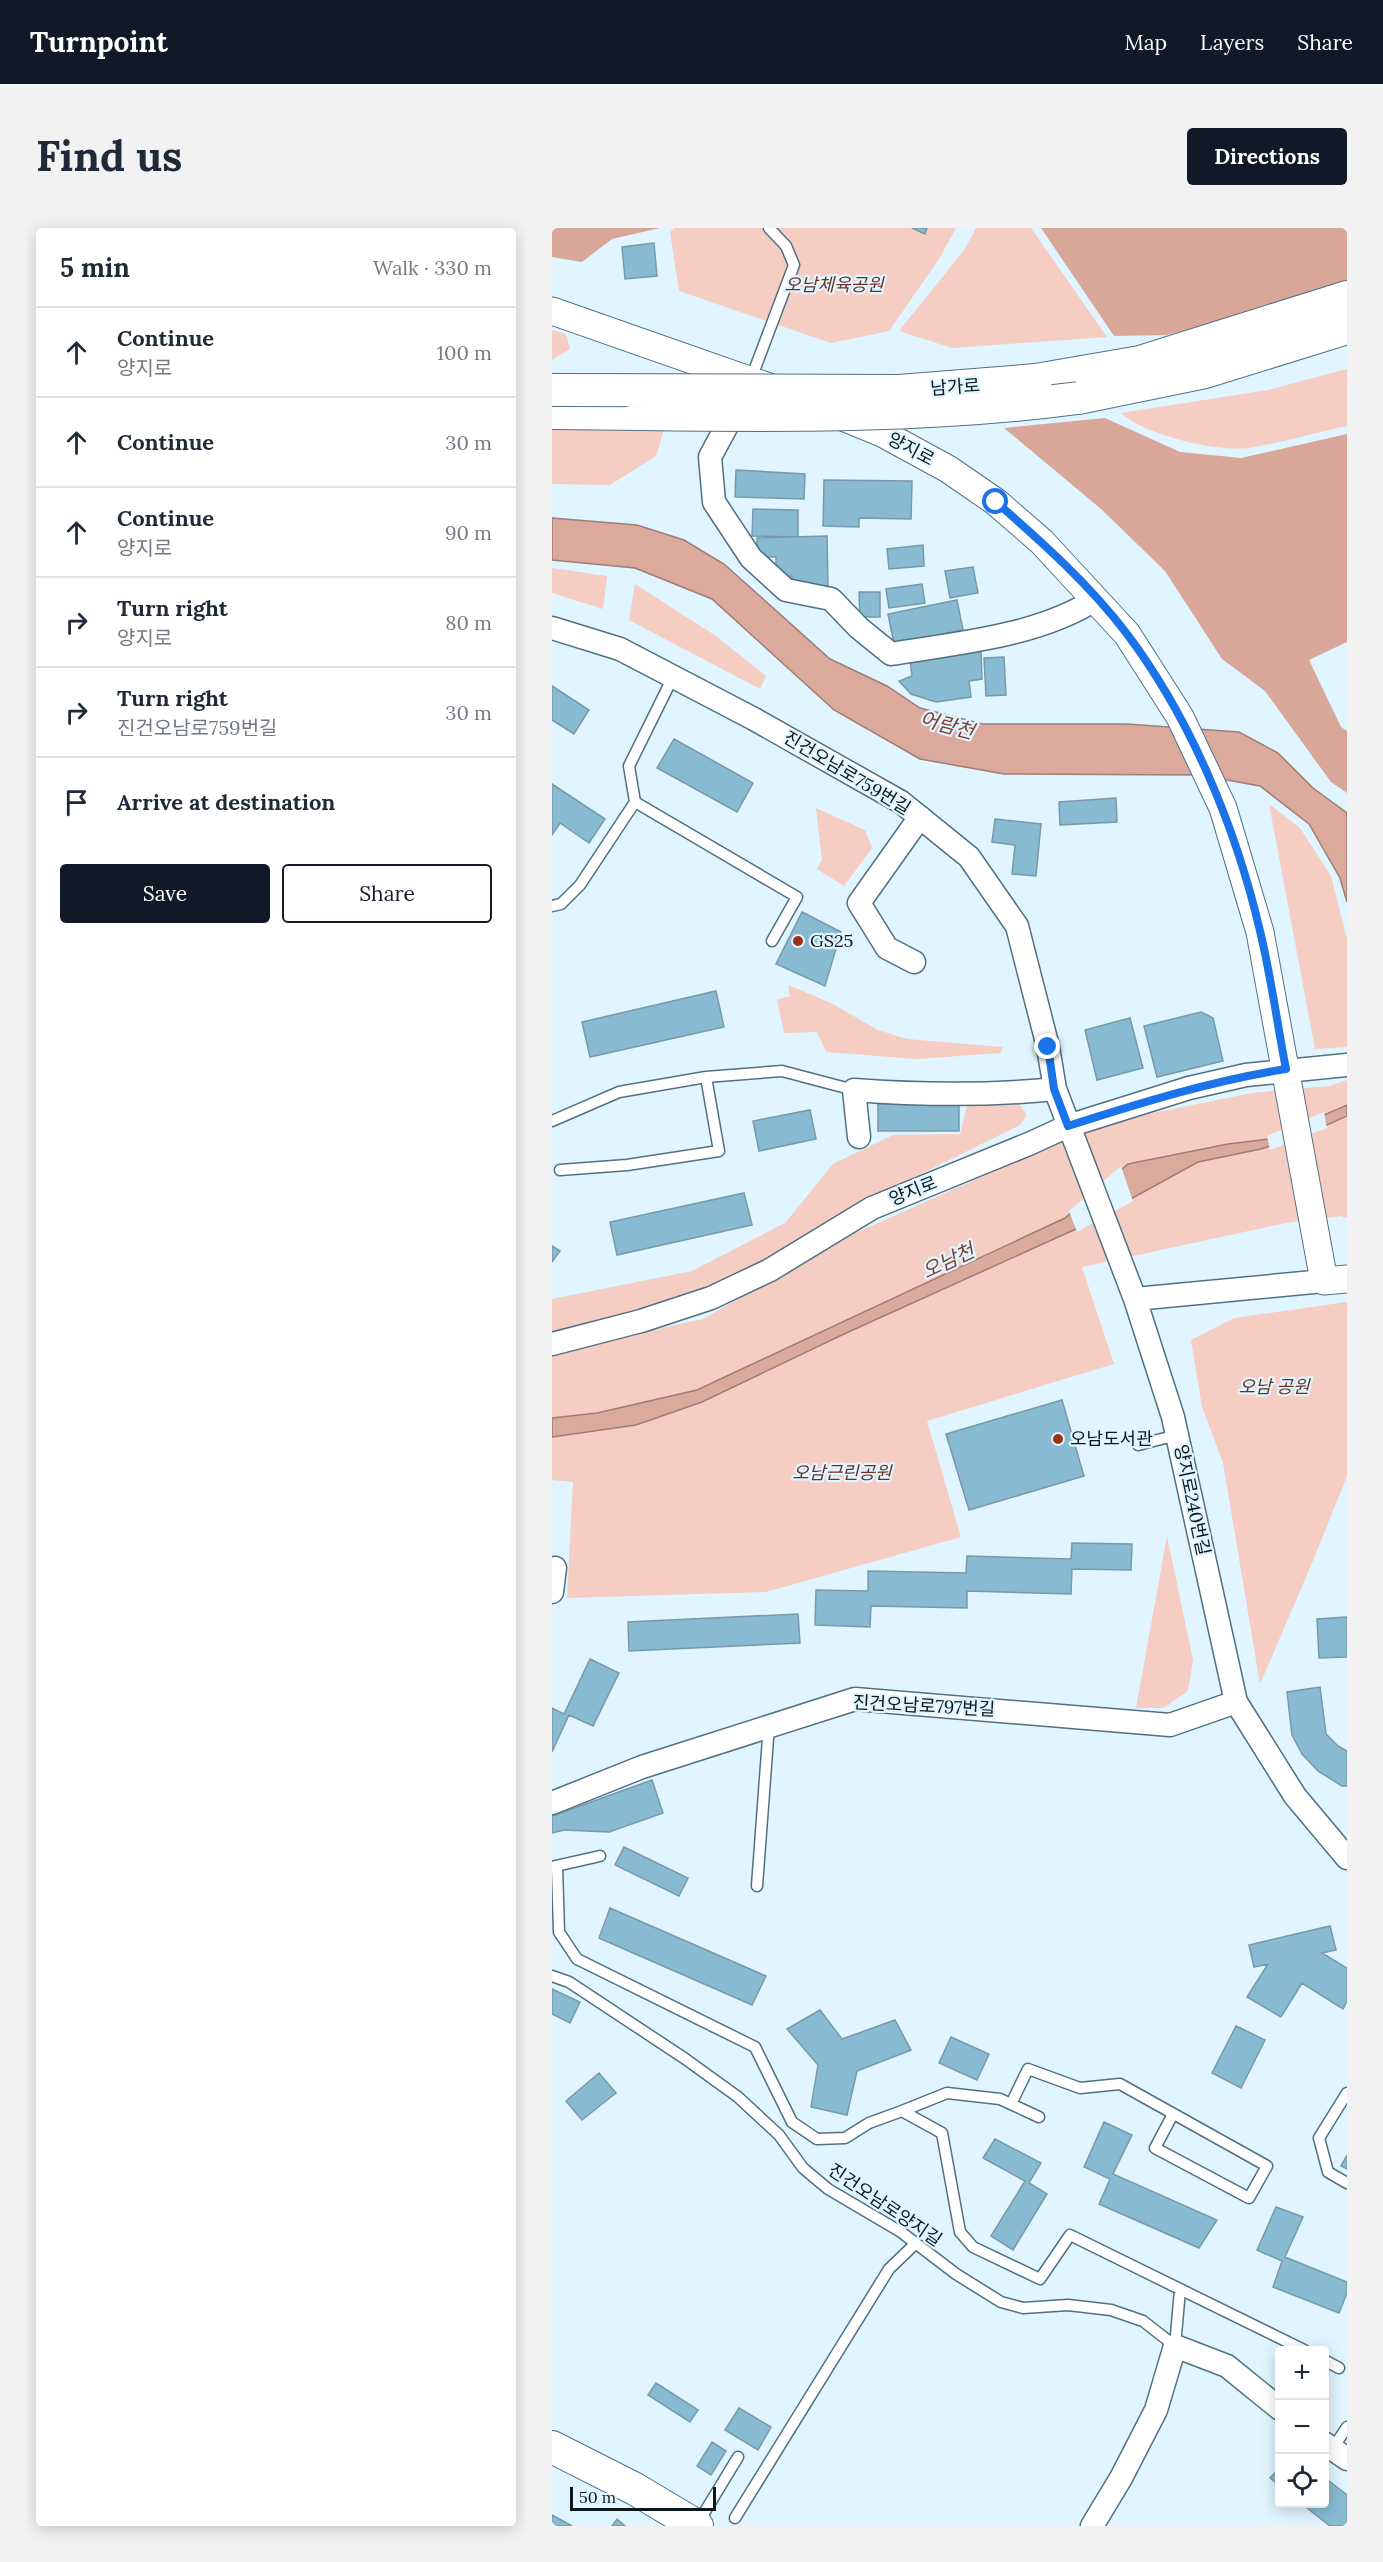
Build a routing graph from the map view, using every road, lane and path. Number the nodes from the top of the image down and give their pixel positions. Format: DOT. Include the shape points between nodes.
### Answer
graph roads {
  1 [pos="769,228"];
  2 [pos="1347,297"];
  3 [pos="552,311"];
  4 [pos="1347,328"];
  5 [pos="751,380"];
  6 [pos="552,390"];
  7 [pos="552,413"];
  8 [pos="1096,599"];
  9 [pos="552,628"];
  10 [pos="673,677"];
  11 [pos="635,802"];
  12 [pos="920,817"];
  13 [pos="552,906"];
  14 [pos="772,941"];
  15 [pos="914,962"];
  16 [pos="1347,1065"];
  17 [pos="1286,1069"];
  18 [pos="706,1077"];
  19 [pos="1054,1089"];
  20 [pos="854,1090"];
  21 [pos="552,1121"];
  22 [pos="1068,1126"];
  23 [pos="859,1137"];
  24 [pos="560,1170"];
  25 [pos="1335,1280"];
  26 [pos="1135,1299"];
  27 [pos="552,1344"];
  28 [pos="1177,1435"];
  29 [pos="1138,1444"];
  30 [pos="555,1568"];
  31 [pos="552,1592"];
  32 [pos="1236,1702"];
  33 [pos="769,1725"];
  34 [pos="552,1803"];
  35 [pos="600,1856"];
  36 [pos="1347,1858"];
  37 [pos="554,1867"];
  38 [pos="757,1886"];
  39 [pos="552,1976"];
  40 [pos="1347,2093"];
  41 [pos="1011,2104"];
  42 [pos="902,2111"];
  43 [pos="1173,2114"];
  44 [pos="1039,2117"];
  45 [pos="1347,2183"];
  46 [pos="916,2243"];
  47 [pos="1180,2290"];
  48 [pos="1175,2346"];
  49 [pos="1296,2346"];
  50 [pos="1329,2362"];
  51 [pos="1340,2368"];
  52 [pos="1275,2405"];
  53 [pos="1347,2427"];
  54 [pos="552,2447"];
  55 [pos="1335,2450"];
  56 [pos="738,2457"];
  57 [pos="735,2518"];
  58 [pos="697,2526"];
  59 [pos="1092,2526"];
  1 -- 5 [label="lane" via="786,246 794,265"];
  2 -- 6 [label="main road, 남가로, bridge" via="1140,362 1036,380 899,391"];
  3 -- 5 [label="street, 양지로"];
  4 -- 7 [label="main road, 남가로, bridge" via="1205,372 1017,406 888,414"];
  5 -- 8 [label="street, 양지로" via="882,433 948,469 996,502 1042,542"];
  5 -- 8 [label="street" via="710,457 714,502 751,558 786,590 831,599 891,654 1029,628 1075,613"];
  8 -- 17 [label="street, 양지로" via="1127,634 1180,717 1222,808 1260,932"];
  9 -- 10 [label="street, 진건오남로759번길" via="620,649"];
  10 -- 11 [label="lane" via="629,766"];
  10 -- 12 [label="street, 진건오남로759번길" via="901,802"];
  11 -- 13 [label="lane" via="580,885 561,904"];
  11 -- 14 [label="lane" via="797,897"];
  12 -- 15 [label="street" via="859,903 887,948"];
  12 -- 19 [label="street, 진건오남로759번길" via="969,857 1017,926 1048,1047"];
  16 -- 17 [label="street, 양지로"];
  17 -- 22 [label="street, 양지로" via="1189,1088"];
  17 -- 25 [label="street" via="1314,1232"];
  18 -- 20 [label="lane" via="782,1071"];
  18 -- 21 [label="lane" via="619,1092"];
  18 -- 24 [label="lane" via="719,1151"];
  19 -- 20 [label="street" via="995,1095"];
  19 -- 22 [label="street, 진건오남로759번길"];
  20 -- 23 [label="street"];
  22 -- 26 [label="street, 진건오남로759번길"];
  22 -- 27 [label="street, 양지로" via="872,1208 770,1270 711,1298"];
  25 -- 26 [label="street"];
  26 -- 28 [label="street, 양지로240번길"];
  28 -- 29 [label="lane"];
  28 -- 32 [label="street, 양지로240번길"];
  30 -- 31 [label="street"];
  32 -- 33 [label="street, 진건오남로797번길" via="1170,1725 855,1699"];
  32 -- 36 [label="street, 양지로240번길" via="1295,1796"];
  33 -- 34 [label="street, 진건오남로797번길" via="642,1767"];
  33 -- 38 [label="lane"];
  35 -- 37 [label="lane"];
  37 -- 42 [label="lane" via="559,1932 577,1959 755,2047 792,2122 817,2139 845,2138 869,2123"];
  39 -- 46 [label="lane, 진건오남로양지길" via="569,1982 738,2097 778,2135 803,2168 828,2189"];
  40 -- 45 [label="lane" via="1319,2138 1328,2172"];
  41 -- 42 [label="lane" via="1000,2099 947,2093"];
  41 -- 43 [label="lane" via="1028,2069 1080,2088 1120,2084"];
  41 -- 44 [label="lane"];
  42 -- 47 [label="lane" via="942,2133 960,2232 973,2247 1040,2279 1070,2235"];
  43 -- 43 [label="lane" via="1267,2166 1249,2198 1155,2148"];
  46 -- 48 [label="lane, 진건오남로양지길" via="1001,2302 1023,2308 1068,2305 1111,2310 1143,2321"];
  46 -- 57 [label="lane" via="889,2269"];
  47 -- 48 [label="lane"];
  47 -- 49 [label="lane"];
  48 -- 52 [label="street" via="1227,2366"];
  48 -- 59 [label="street" via="1155,2410"];
  50 -- 51 [label="lane"];
  53 -- 55 [label="lane"];
  54 -- 58 [label="main road"];
  56 -- 58 [label="lane"];
}
